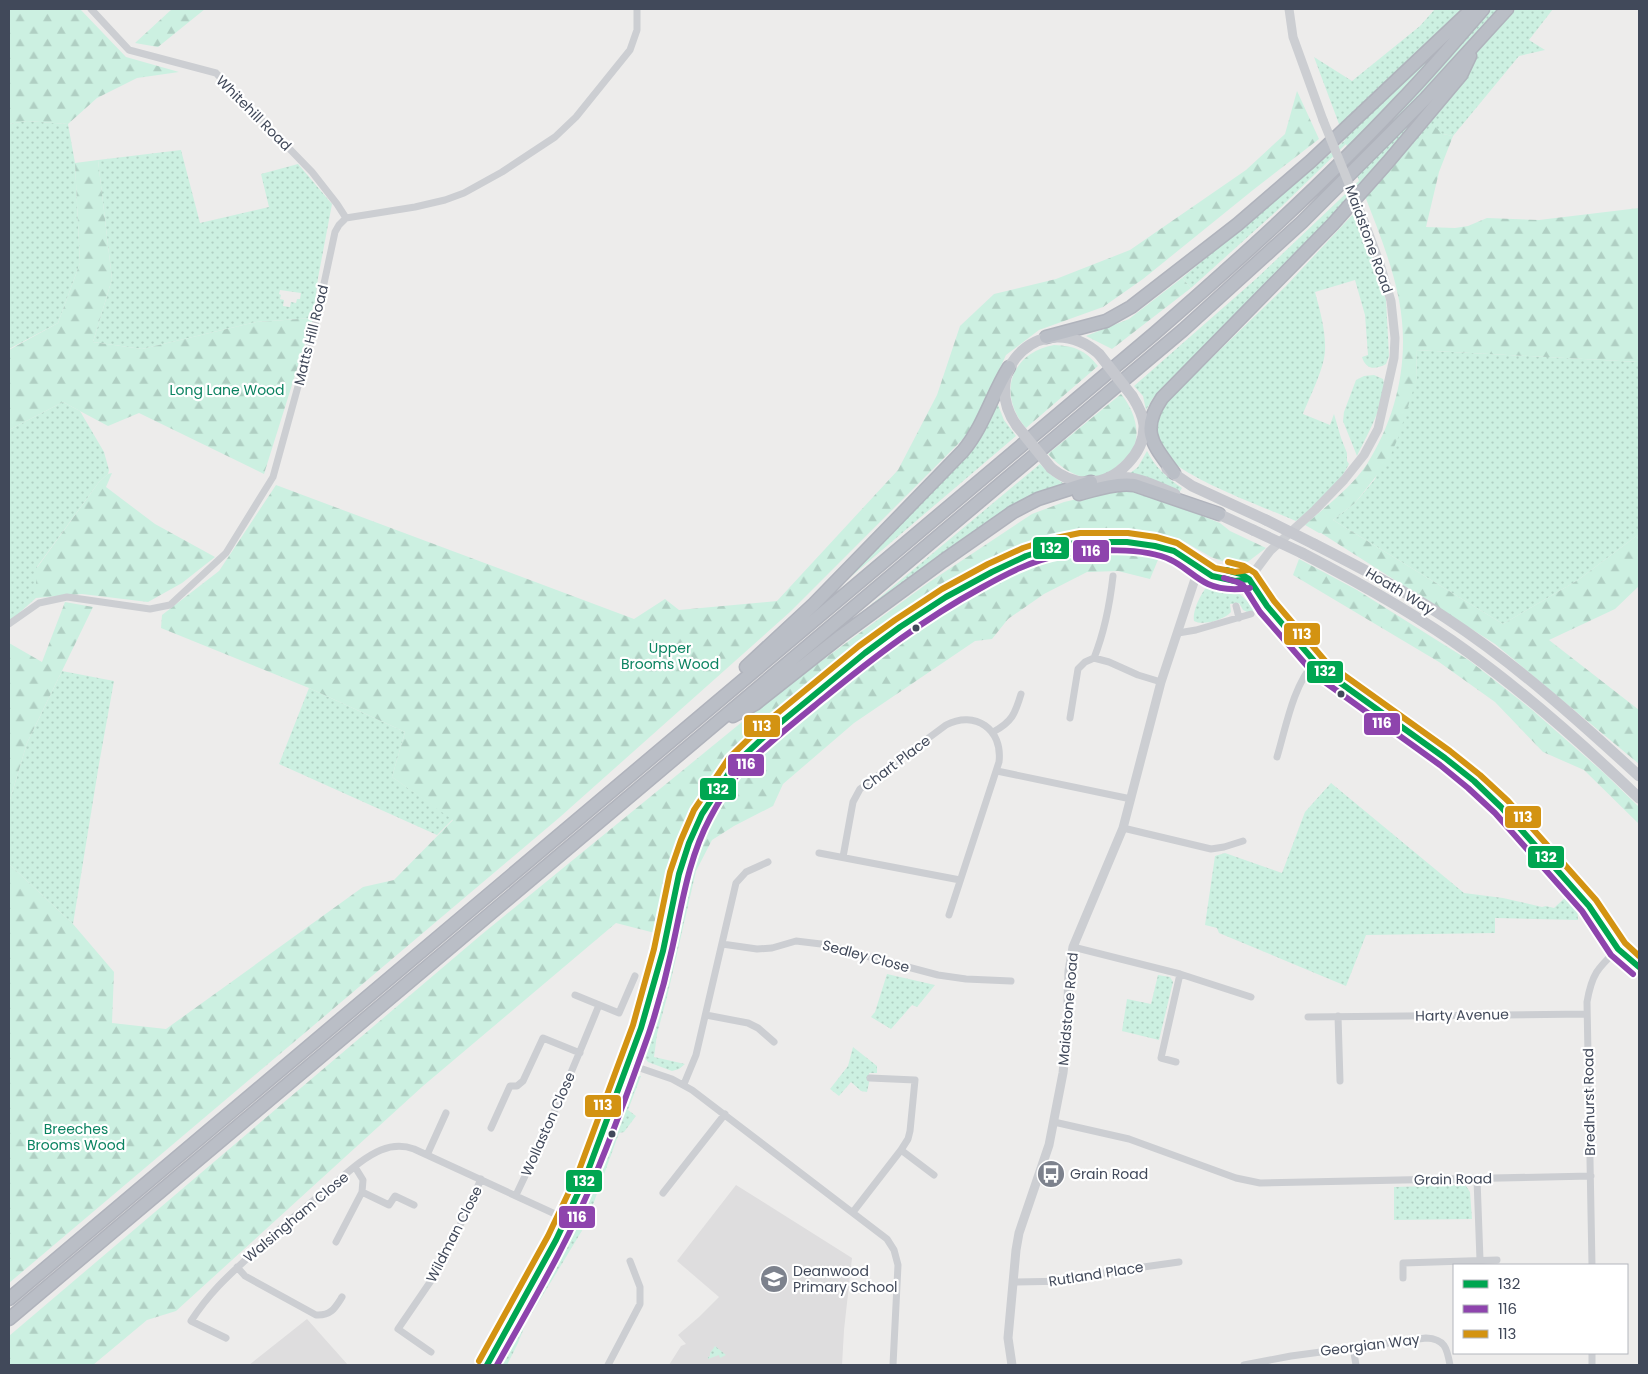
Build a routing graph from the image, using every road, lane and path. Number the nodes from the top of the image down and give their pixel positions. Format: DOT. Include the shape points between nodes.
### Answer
graph roads {
  1 [pos="91,9"];
  2 [pos="637,9"];
  3 [pos="1289,9"];
  4 [pos="1465,9"];
  5 [pos="1472,9"];
  6 [pos="1483,9"];
  7 [pos="1507,9"];
  8 [pos="1478,41"];
  9 [pos="1438,43"];
  10 [pos="346,218"];
  11 [pos="1046,337"];
  12 [pos="1009,367"];
  13 [pos="1173,387"];
  14 [pos="1144,428"];
  15 [pos="1174,474"];
  16 [pos="1107,478"];
  17 [pos="1090,482"];
  18 [pos="1219,514"];
  19 [pos="982,534"];
  20 [pos="1199,567"];
  21 [pos="1112,576"];
  22 [pos="1249,579"];
  23 [pos="1236,606"];
  24 [pos="1251,614"];
  25 [pos="1239,618"];
  26 [pos="9,624"];
  27 [pos="1178,633"];
  28 [pos="1094,658"];
  29 [pos="1314,663"];
  30 [pos="1161,682"];
  31 [pos="730,692"];
  32 [pos="1021,694"];
  33 [pos="1070,718"];
  34 [pos="711,728"];
  35 [pos="993,732"];
  36 [pos="1277,757"];
  37 [pos="997,771"];
  38 [pos="1639,776"];
  39 [pos="1639,798"];
  40 [pos="1131,799"];
  41 [pos="1123,828"];
  42 [pos="1242,841"];
  43 [pos="819,853"];
  44 [pos="843,857"];
  45 [pos="768,862"];
  46 [pos="960,880"];
  47 [pos="950,915"];
  48 [pos="722,944"];
  49 [pos="1073,947"];
  50 [pos="1618,948"];
  51 [pos="1639,966"];
  52 [pos="1180,974"];
  53 [pos="635,976"];
  54 [pos="1011,981"];
  55 [pos="575,994"];
  56 [pos="1251,997"];
  57 [pos="598,1005"];
  58 [pos="1587,1014"];
  59 [pos="706,1015"];
  60 [pos="1338,1016"];
  61 [pos="1308,1017"];
  62 [pos="774,1042"];
  63 [pos="580,1053"];
  64 [pos="1176,1062"];
  65 [pos="628,1064"];
  66 [pos="870,1078"];
  67 [pos="1340,1081"];
  68 [pos="684,1084"];
  69 [pos="446,1113"];
  70 [pos="725,1114"];
  71 [pos="1054,1122"];
  72 [pos="492,1128"];
  73 [pos="901,1150"];
  74 [pos="427,1155"];
  75 [pos="355,1167"];
  76 [pos="934,1175"];
  77 [pos="1591,1176"];
  78 [pos="481,1179"];
  79 [pos="1477,1179"];
  80 [pos="362,1192"];
  81 [pos="663,1193"];
  82 [pos="516,1195"];
  83 [pos="414,1205"];
  84 [pos="853,1212"];
  85 [pos="566,1219"];
  86 [pos="336,1242"];
  87 [pos="1480,1260"];
  88 [pos="1497,1260"];
  89 [pos="630,1261"];
  90 [pos="1178,1262"];
  91 [pos="1592,1264"];
  92 [pos="237,1267"];
  93 [pos="1404,1278"];
  94 [pos="1013,1282"];
  95 [pos="342,1297"];
  96 [pos="9,1299"];
  97 [pos="9,1319"];
  98 [pos="226,1338"];
  99 [pos="1353,1347"];
  100 [pos="431,1352"];
  101 [pos="487,1365"];
  102 [pos="608,1365"];
  103 [pos="893,1365"];
  104 [pos="1012,1365"];
  105 [pos="1244,1365"];
  106 [pos="1356,1365"];
  107 [pos="1450,1365"];
  1 -- 10 [label="street, Whitehill Road" via="129,50 216,73 312,172"];
  2 -- 10 [label="street" via="637,30 630,50 576,117 555,137 502,172 446,200"];
  3 -- 22 [label="street, Maidstone Road, bridge" via="1293,37 1378,257 1391,301 1394,358 1378,429 1364,455 1315,510 1270,551"];
  4 -- 9 [label="highway"];
  5 -- 9 [label="highway"];
  6 -- 31 [label="highway" via="1401,102 1316,188 1236,262"];
  7 -- 8 [label="highway"];
  8 -- 13 [label="highway" via="1461,75 1345,210"];
  8 -- 34 [label="highway" via="1309,216 1234,285"];
  9 -- 11 [label="highway" via="1238,224 1131,307 1106,321"];
  10 -- 26 [label="street, Matts Hill Road" via="335,232 316,321 273,477 226,553 170,605 150,609 67,597 39,603"];
  11 -- 12 [label="main road" via="1026,347"];
  11 -- 14 [label="main road, bridge" via="1074,338 1099,354 1132,396"];
  12 -- 17 [label="main road, bridge" via="1004,397 1017,426 1051,468 1066,478"];
  12 -- 31 [label="highway" via="964,451 814,604 744,669"];
  13 -- 14 [label="highway" via="1158,396 1149,410"];
  13 -- 15 [label="highway" via="1156,408 1150,422 1155,447"];
  14 -- 15 [label="main road, Hoath Way" via="1156,458"];
  14 -- 16 [label="main road" via="1132,460"];
  15 -- 38 [label="main road, Hoath Way, bridge" via="1412,597 1478,640 1544,691"];
  16 -- 17 [label="main road"];
  16 -- 18 [label="main road, Hoath Way" via="1124,476 1140,479"];
  17 -- 19 [label="highway" via="1026,504"];
  18 -- 19 [label="highway" via="1124,484 1042,504"];
  18 -- 39 [label="main road, Hoath Way, bridge" via="1302,553 1381,596 1467,652 1541,709"];
  19 -- 34 [label="highway" via="849,630 755,704"];
  20 -- 22 [label="street" via="1212,576 1235,582"];
  20 -- 27 [label="street, Maidstone Road"];
  20 -- 65 [label="street" via="1174,551 1128,542 1081,542 1026,556 984,576 914,617 768,733 735,764 702,814 689,843 654,984"];
  21 -- 28 [label="street" via="1109,602"];
  22 -- 29 [label="street"];
  23 -- 25 [label="street"];
  24 -- 25 [label="street"];
  25 -- 27 [label="street"];
  27 -- 30 [label="street, Maidstone Road"];
  28 -- 30 [label="street"];
  28 -- 33 [label="street" via="1078,669"];
  29 -- 36 [label="street" via="1298,688"];
  29 -- 50 [label="street" via="1429,745 1488,795 1589,906"];
  30 -- 40 [label="street, Maidstone Road"];
  31 -- 96 [label="highway"];
  32 -- 35 [label="street" via="1014,716"];
  34 -- 97 [label="highway"];
  35 -- 37 [label="street" via="1000,748"];
  35 -- 44 [label="street, Chart Place" via="973,720 952,721 864,785 853,802"];
  37 -- 40 [label="street"];
  37 -- 46 [label="street"];
  40 -- 41 [label="street, Maidstone Road"];
  41 -- 42 [label="street" via="1211,849"];
  41 -- 49 [label="street, Maidstone Road"];
  43 -- 44 [label="street"];
  44 -- 46 [label="street"];
  45 -- 48 [label="street" via="738,879"];
  46 -- 47 [label="street"];
  48 -- 54 [label="street, Sedley Close" via="757,949 802,941 938,975"];
  48 -- 59 [label="street"];
  49 -- 52 [label="street"];
  49 -- 71 [label="street, Maidstone Road" via="1068,981 1066,1048"];
  50 -- 51 [label="street"];
  50 -- 58 [label="street, Bredhurst Road" via="1594,974"];
  52 -- 56 [label="street"];
  52 -- 64 [label="street" via="1161,1058"];
  53 -- 57 [label="street" via="619,1013"];
  55 -- 57 [label="street"];
  57 -- 63 [label="street, Wollaston Close"];
  58 -- 60 [label="street, Harty Avenue"];
  58 -- 77 [label="street, Bredhurst Road"];
  59 -- 62 [label="street" via="748,1024"];
  59 -- 68 [label="street"];
  60 -- 61 [label="street, Harty Avenue"];
  60 -- 67 [label="street"];
  63 -- 72 [label="street" via="543,1038 523,1081 517,1086 510,1086"];
  63 -- 82 [label="street, Wollaston Close"];
  65 -- 68 [label="street"];
  65 -- 85 [label="street" via="586,1176"];
  66 -- 73 [label="street" via="914,1080 910,1132"];
  68 -- 70 [label="street"];
  69 -- 74 [label="street"];
  70 -- 81 [label="street"];
  70 -- 84 [label="street"];
  71 -- 79 [label="street, Grain Road" via="1129,1139 1236,1178 1260,1183"];
  71 -- 94 [label="street, Maidstone Road" via="1019,1233"];
  73 -- 76 [label="street"];
  73 -- 84 [label="street"];
  74 -- 75 [label="street, Walsingham Close" via="396,1146 375,1153"];
  74 -- 78 [label="street, Walsingham Close"];
  75 -- 80 [label="street, Walsingham Close" via="362,1180"];
  75 -- 92 [label="street, Walsingham Close"];
  77 -- 79 [label="street, Grain Road"];
  77 -- 91 [label="street, Bredhurst Road"];
  78 -- 82 [label="street, Walsingham Close"];
  78 -- 100 [label="street, Wildman Close" via="437,1272 398,1329"];
  79 -- 87 [label="street"];
  80 -- 83 [label="street, Walsingham Close" via="389,1205 394,1196"];
  80 -- 86 [label="street, Walsingham Close"];
  82 -- 85 [label="street, Walsingham Close"];
  84 -- 103 [label="street" via="887,1239 897,1257"];
  85 -- 101 [label="street"];
  87 -- 88 [label="street"];
  87 -- 93 [label="street" via="1403,1263"];
  89 -- 102 [label="street" via="640,1287 640,1304"];
  90 -- 94 [label="street, Rutland Place" via="1070,1281"];
  92 -- 95 [label="street, Walsingham Close" via="245,1276 316,1315 334,1310"];
  92 -- 98 [label="street, Walsingham Close" via="209,1295 191,1321"];
  94 -- 104 [label="street, Maidstone Road" via="1008,1338"];
  99 -- 105 [label="street, Georgian Way"];
  99 -- 106 [label="street"];
  99 -- 107 [label="street, Georgian Way" via="1437,1339 1443,1344"];
}
